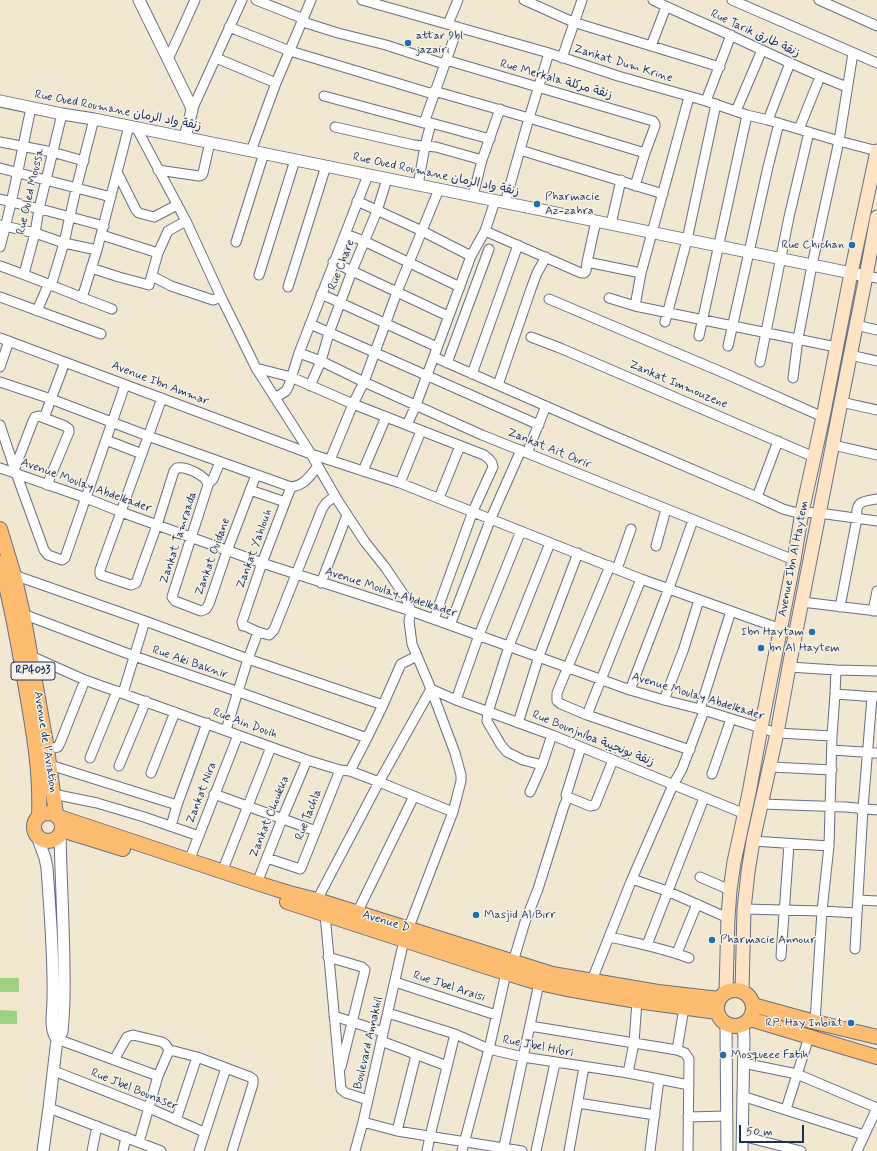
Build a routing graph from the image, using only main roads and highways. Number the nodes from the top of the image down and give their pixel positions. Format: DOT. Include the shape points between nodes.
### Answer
graph roads {
  1 [pos="877,151"];
  2 [pos="877,217"];
  3 [pos="876,230"];
  4 [pos="872,277"];
  5 [pos="0,529"];
  6 [pos="0,563"];
  7 [pos="39,816"];
  8 [pos="59,824"];
  9 [pos="406,935"];
  10 [pos="510,968"];
  11 [pos="742,991"];
  12 [pos="720,1001"];
  13 [pos="754,1005"];
  14 [pos="747,1022"];
  15 [pos="877,1037"];
  16 [pos="877,1057"];
  1 -- 12 [label="main road, Avenue Ibn Al Haytem" via="802,512 734,862"];
  2 -- 3 [label="main road, Avenue Ibn Al Haytem"];
  3 -- 4 [label="main road, Avenue Ibn Al Haytem"];
  4 -- 11 [label="main road, Avenue Ibn Al Haytem" via="856,325 771,767 753,841 744,909"];
  5 -- 8 [label="main road, Avenue de l'Aviation / RP4033" via="23,614"];
  6 -- 7 [label="main road, Avenue de l'Aviation / RP4033" via="13,616 31,720 39,773"];
  7 -- 8 [label="main road" via="47,812"];
  7 -- 8 [label="main road, RP4033" via="34,823 35,832 45,840 58,837"];
  8 -- 9 [label="main road, Avenue D" via="325,914"];
  8 -- 9 [label="main road, Avenue D" via="317,900 357,913"];
  9 -- 10 [label="main road, Avenue D"];
  10 -- 12 [label="main road, Avenue D"];
  10 -- 12 [label="main road, Avenue D" via="539,983 637,1001 684,1008"];
  11 -- 12 [label="main road" via="731,990"];
  11 -- 13 [label="main road" via="748,994"];
  12 -- 14 [label="main road" via="719,1017 722,1021 732,1026"];
  13 -- 14 [label="main road"];
  13 -- 15 [label="main road"];
  14 -- 16 [label="main road"];
}
